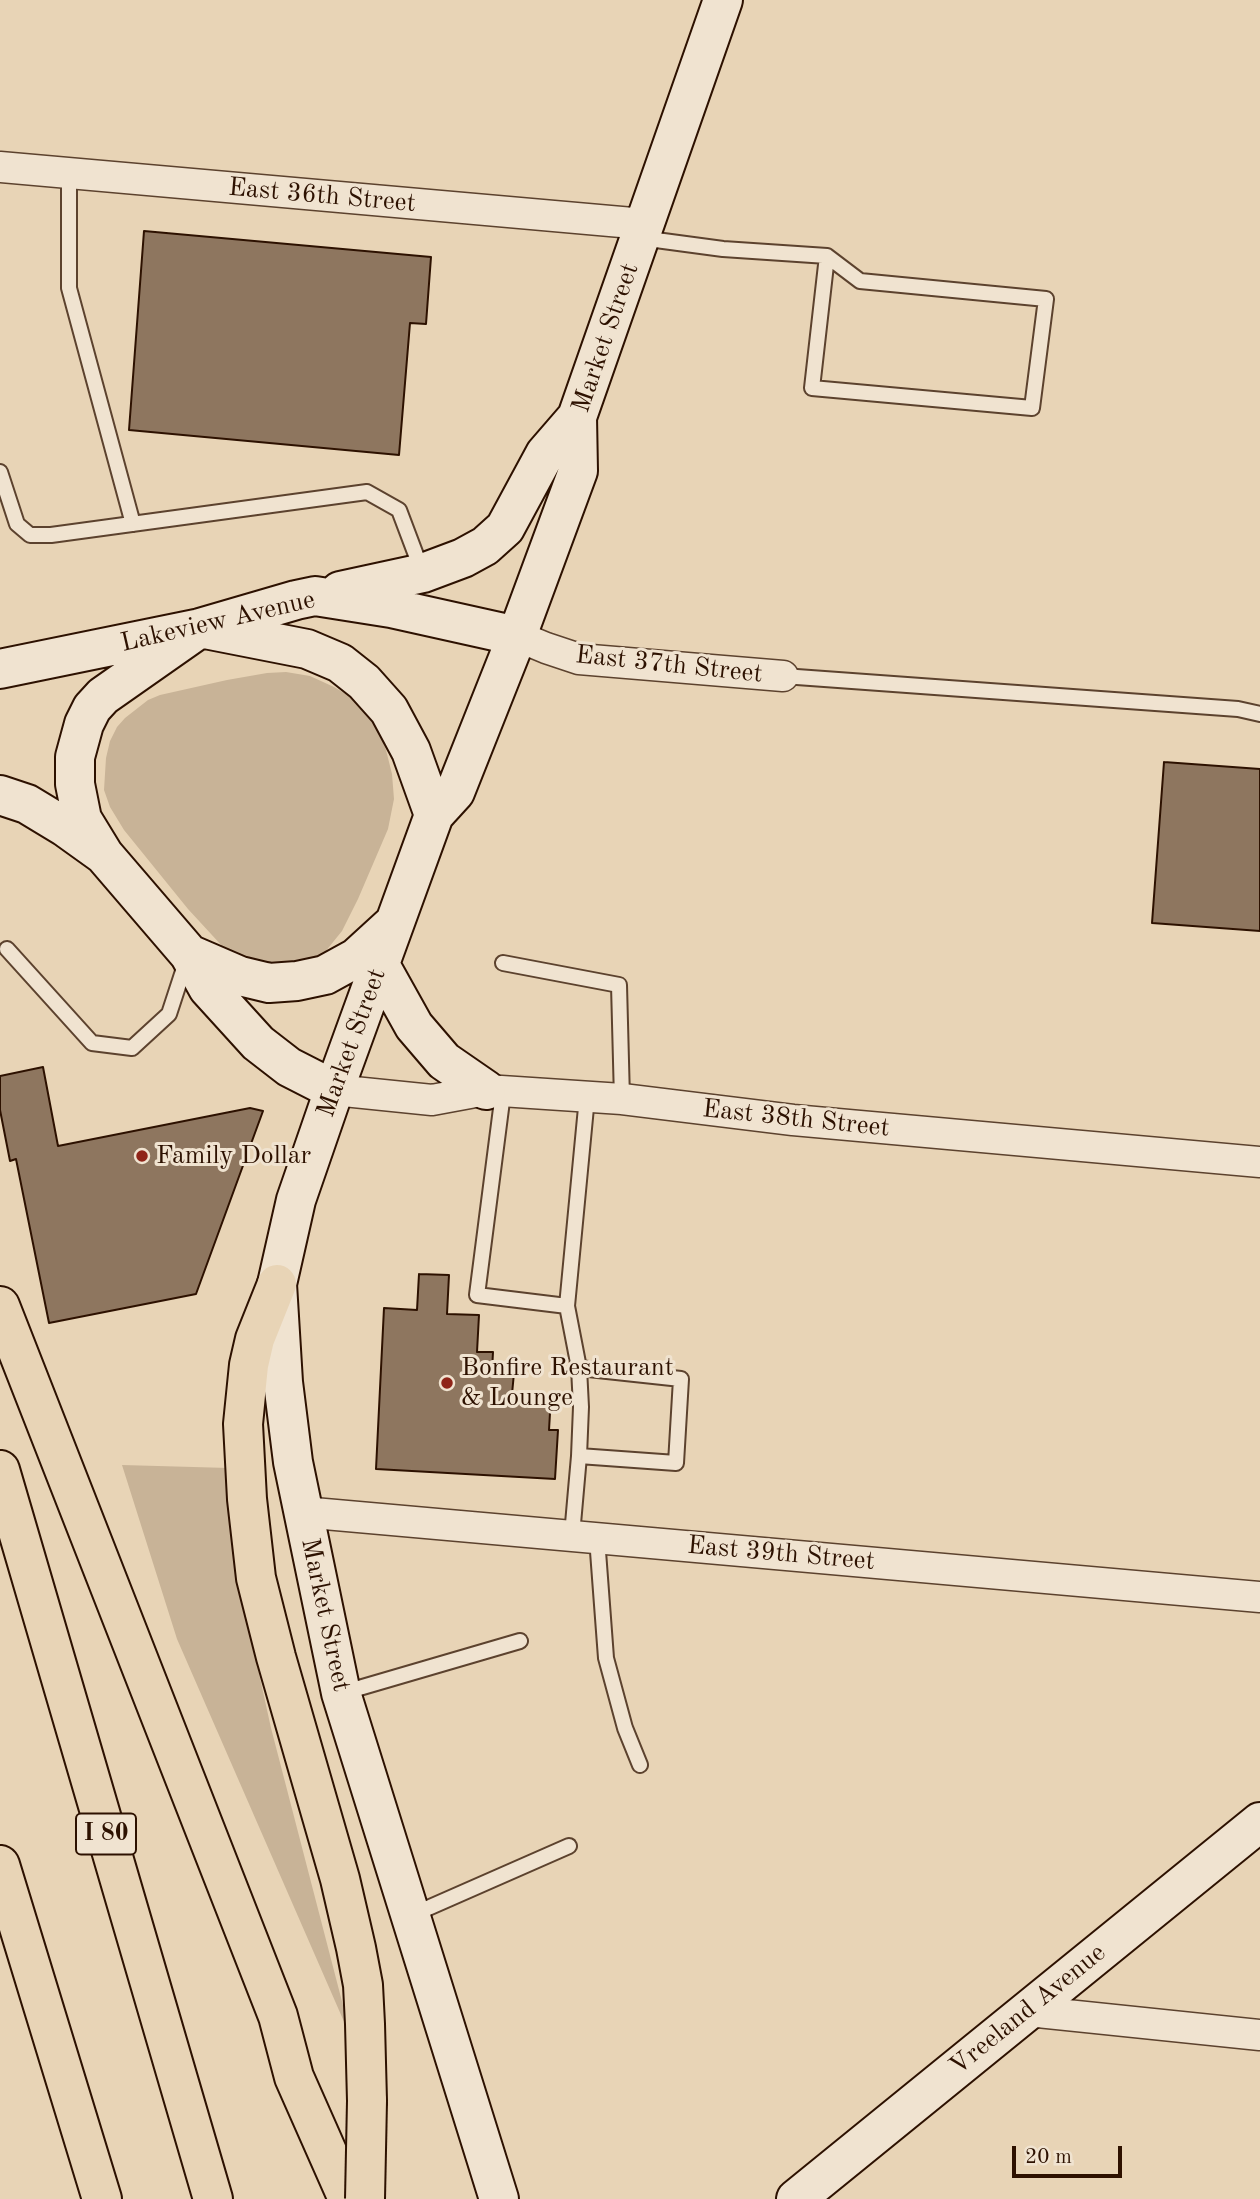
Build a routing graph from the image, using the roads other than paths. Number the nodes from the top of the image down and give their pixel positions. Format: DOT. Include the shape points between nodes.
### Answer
graph roads {
  1 [pos="723,0"];
  2 [pos="0,167"];
  3 [pos="69,173"];
  4 [pos="642,231"];
  5 [pos="827,256"];
  6 [pos="577,417"];
  7 [pos="0,472"];
  8 [pos="133,524"];
  9 [pos="423,573"];
  10 [pos="315,596"];
  11 [pos="200,628"];
  12 [pos="517,636"];
  13 [pos="0,669"];
  14 [pos="783,676"];
  15 [pos="1260,714"];
  16 [pos="0,794"];
  17 [pos="434,815"];
  18 [pos="104,855"];
  19 [pos="397,921"];
  20 [pos="7,949"];
  21 [pos="189,954"];
  22 [pos="503,962"];
  23 [pos="380,965"];
  24 [pos="334,1090"];
  25 [pos="495,1092"];
  26 [pos="587,1097"];
  27 [pos="622,1099"];
  28 [pos="1260,1162"];
  29 [pos="277,1284"];
  30 [pos="0,1306"];
  31 [pos="568,1306"];
  32 [pos="579,1368"];
  33 [pos="579,1456"];
  34 [pos="0,1470"];
  35 [pos="302,1512"];
  36 [pos="585,1537"];
  37 [pos="1260,1597"];
  38 [pos="520,1641"];
  39 [pos="341,1693"];
  40 [pos="640,1765"];
  41 [pos="1260,1822"];
  42 [pos="569,1846"];
  43 [pos="0,1866"];
  44 [pos="410,1915"];
  45 [pos="1028,2011"];
  46 [pos="278,2015"];
  47 [pos="1260,2035"];
  48 [pos="102,2199"];
  49 [pos="213,2199"];
  50 [pos="348,2199"];
  51 [pos="365,2199"];
  52 [pos="383,2199"];
  53 [pos="499,2199"];
  54 [pos="796,2199"];
  1 -- 4 [label="main road, Market Street"];
  2 -- 3 [label="street, East 36th Street"];
  3 -- 4 [label="street, East 36th Street"];
  3 -- 8 [label="lane" via="69,288"];
  4 -- 5 [label="lane" via="723,249"];
  4 -- 6 [label="main road, Market Street"];
  5 -- 5 [label="lane" via="860,282 1046,299 1032,408 812,388"];
  6 -- 9 [label="main road" via="545,454 505,528 485,546"];
  6 -- 12 [label="main road, Market Street" via="578,471"];
  7 -- 8 [label="lane" via="17,524 30,535"];
  8 -- 9 [label="lane" via="367,492 399,510"];
  9 -- 10 [label="main road"];
  10 -- 11 [label="main road, Lakeview Avenue"];
  10 -- 12 [label="main road, Lakeview Avenue"];
  11 -- 13 [label="main road, Lakeview Avenue"];
  11 -- 17 [label="main road" via="307,649 340,663 364,682 389,710 411,751"];
  11 -- 18 [label="main road" via="103,696 84,724 75,757 75,784 82,819"];
  12 -- 14 [label="street, East 37th Street" via="579,659"];
  12 -- 17 [label="main road, Market Street" via="455,792"];
  14 -- 15 [label="lane"];
  16 -- 18 [label="main road" via="27,804"];
  17 -- 19 [label="main road, Market Street"];
  18 -- 21 [label="main road"];
  19 -- 21 [label="main road" via="356,958 325,975 297,981 250,979"];
  19 -- 23 [label="main road, Market Street"];
  20 -- 21 [label="lane" via="92,1043 132,1048 169,1014"];
  21 -- 24 [label="main road" via="208,988 258,1042 289,1067"];
  22 -- 27 [label="lane" via="619,985"];
  23 -- 24 [label="main road, Market Street"];
  23 -- 25 [label="main road" via="414,1026 444,1061"];
  24 -- 25 [label="street, East 38th Street" via="432,1100"];
  24 -- 29 [label="main road, Market Street" via="296,1200"];
  25 -- 26 [label="street, East 38th Street"];
  25 -- 31 [label="lane" via="477,1295"];
  26 -- 27 [label="street, East 38th Street"];
  26 -- 31 [label="lane"];
  27 -- 28 [label="street, East 38th Street" via="793,1121"];
  29 -- 35 [label="main road, Market Street" via="283,1382"];
  29 -- 51 [label="highway, bridge" via="254,1339 249,1365 243,1424 247,1499 256,1578 340,1879 363,1985"];
  30 -- 46 [label="highway"];
  31 -- 32 [label="lane"];
  32 -- 33 [label="lane"];
  32 -- 33 [label="lane" via="681,1379 676,1462"];
  33 -- 36 [label="lane"];
  34 -- 49 [label="highway, I 80"];
  35 -- 36 [label="street, East 39th Street"];
  35 -- 39 [label="main road, Market Street"];
  36 -- 37 [label="street, East 39th Street"];
  36 -- 40 [label="lane" via="606,1658"];
  38 -- 39 [label="lane"];
  39 -- 44 [label="main road, Market Street"];
  41 -- 45 [label="main road, Vreeland Avenue"];
  42 -- 44 [label="lane"];
  43 -- 48 [label="highway"];
  44 -- 53 [label="main road, Market Street"];
  45 -- 47 [label="street"];
  45 -- 54 [label="main road, Vreeland Avenue"];
  46 -- 50 [label="highway" via="294,2077"];
  46 -- 52 [label="highway" via="312,2063"];
}
